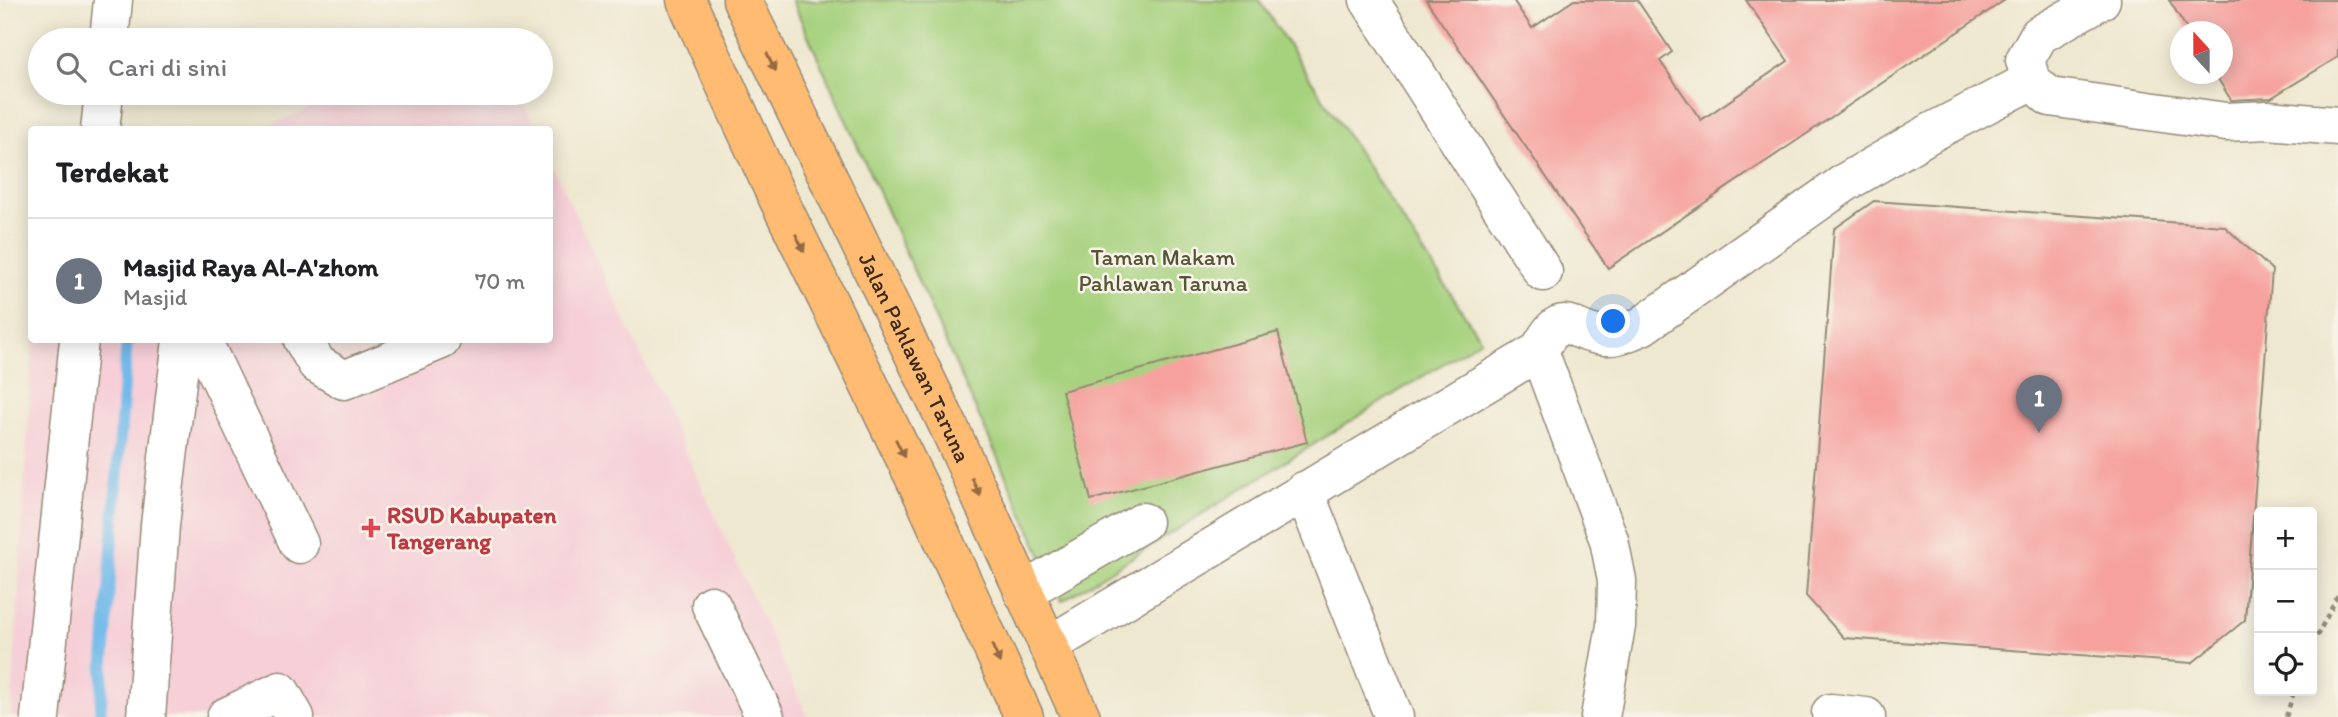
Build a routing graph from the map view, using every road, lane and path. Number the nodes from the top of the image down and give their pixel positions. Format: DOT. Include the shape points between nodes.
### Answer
graph roads {
  1 [pos="113,0"];
  2 [pos="686,0"];
  3 [pos="741,0"];
  4 [pos="1369,0"];
  5 [pos="2101,0"];
  6 [pos="110,28"];
  7 [pos="2031,81"];
  8 [pos="103,105"];
  9 [pos="100,126"];
  10 [pos="2338,126"];
  11 [pos="1543,272"];
  12 [pos="79,343"];
  13 [pos="182,343"];
  14 [pos="203,343"];
  15 [pos="305,343"];
  16 [pos="434,343"];
  17 [pos="1539,351"];
  18 [pos="1304,491"];
  19 [pos="1143,522"];
  20 [pos="299,544"];
  21 [pos="1023,592"];
  22 [pos="2338,596"];
  23 [pos="711,604"];
  24 [pos="2317,636"];
  25 [pos="1048,646"];
  26 [pos="2292,696"];
  27 [pos="40,717"];
  28 [pos="146,717"];
  29 [pos="226,717"];
  30 [pos="295,717"];
  31 [pos="765,717"];
  32 [pos="1024,717"];
  33 [pos="1081,717"];
  34 [pos="1394,717"];
  35 [pos="1600,717"];
  36 [pos="2286,717"];
  1 -- 6 [label="street"];
  2 -- 32 [label="highway, one-way"];
  3 -- 21 [label="highway, Jalan Pahlawan Taruna, one-way" via="948,425"];
  4 -- 11 [label="street"];
  5 -- 7 [label="street" via="2039,35 2025,60"];
  7 -- 10 [label="street" via="2050,97 2226,122"];
  7 -- 17 [label="street" via="1846,182 1642,326 1607,337 1559,323"];
  8 -- 9 [label="street"];
  12 -- 27 [label="street"];
  13 -- 28 [label="street" via="160,525"];
  14 -- 20 [label="street"];
  15 -- 16 [label="street" via="317,364 344,380"];
  17 -- 18 [label="street"];
  17 -- 35 [label="street" via="1609,540 1616,580 1616,626"];
  18 -- 25 [label="street"];
  18 -- 34 [label="street"];
  19 -- 21 [label="street"];
  21 -- 25 [label="highway, Jalan Pahlawan Taruna"];
  22 -- 24 [label="path"];
  23 -- 31 [label="street"];
  25 -- 33 [label="highway, Jalan Pahlawan Taruna"];
  26 -- 36 [label="path"];
  29 -- 30 [label="street" via="280,691"];
}
